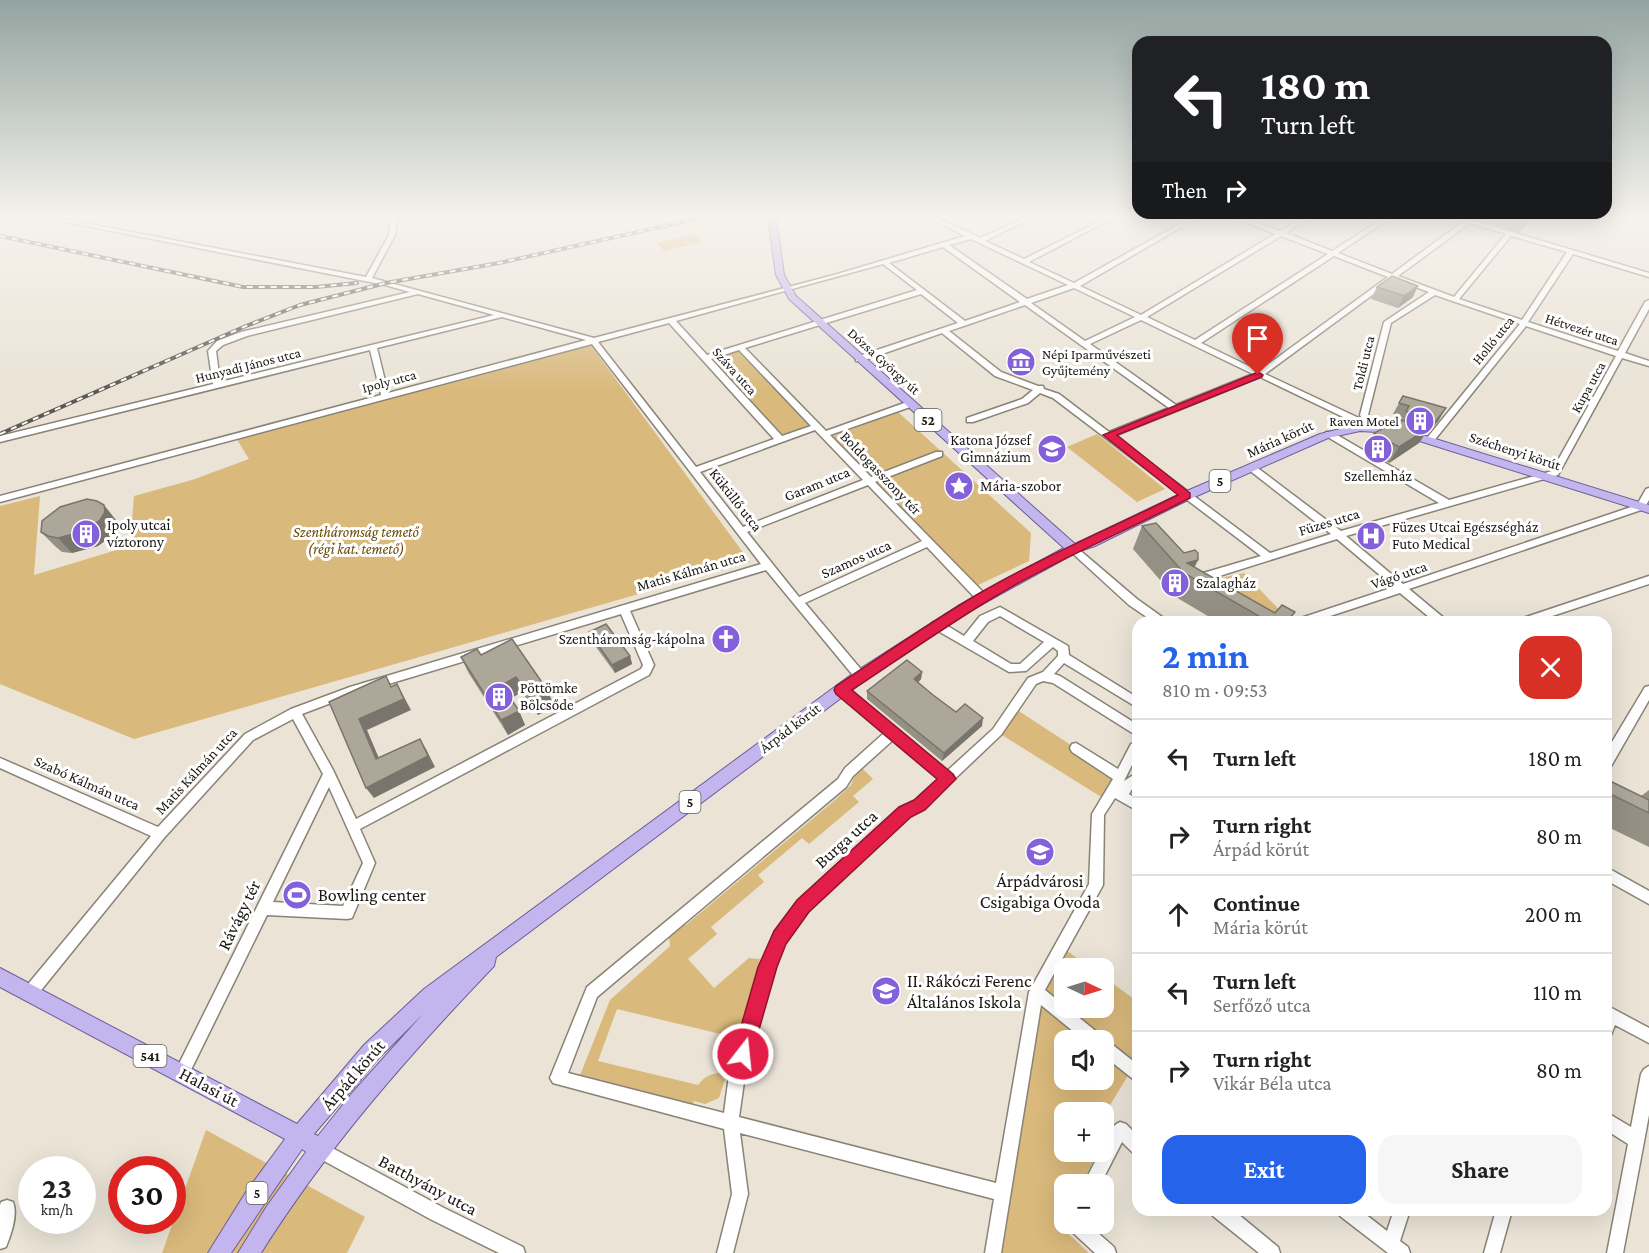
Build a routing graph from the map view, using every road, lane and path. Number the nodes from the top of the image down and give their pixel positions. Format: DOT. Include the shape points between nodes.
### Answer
graph roads {
  1 [pos="350,275"];
  2 [pos="370,275"];
  3 [pos="780,275"];
  4 [pos="833,275"];
  5 [pos="902,275"];
  6 [pos="988,275"];
  7 [pos="1056,275"];
  8 [pos="1093,275"];
  9 [pos="1211,275"];
  10 [pos="1297,275"];
  11 [pos="1389,275"];
  12 [pos="1475,275"];
  13 [pos="1555,275"];
  14 [pos="1393,277"];
  15 [pos="368,279"];
  16 [pos="1076,285"];
  17 [pos="786,288"];
  18 [pos="922,291"];
  19 [pos="421,292"];
  20 [pos="1434,292"];
  21 [pos="1455,300"];
  22 [pos="1025,302"];
  23 [pos="1649,302"];
  24 [pos="503,315"];
  25 [pos="1142,317"];
  26 [pos="670,319"];
  27 [pos="962,322"];
  28 [pos="819,323"];
  29 [pos="1524,323"];
  30 [pos="943,330"];
  31 [pos="593,340"];
  32 [pos="1196,342"];
  33 [pos="1084,344"];
  34 [pos="373,347"];
  35 [pos="740,347"];
  36 [pos="1622,355"];
  37 [pos="706,358"];
  38 [pos="859,358"];
  39 [pos="1649,364"];
  40 [pos="1258,375"];
  41 [pos="217,386"];
  42 [pos="1040,388"];
  43 [pos="385,396"];
  44 [pos="910,404"];
  45 [pos="1175,408"];
  46 [pos="970,420"];
  47 [pos="816,427"];
  48 [pos="1371,427"];
  49 [pos="1329,434"];
  50 [pos="823,435"];
  51 [pos="1108,435"];
  52 [pos="0,439"];
  53 [pos="780,440"];
  54 [pos="1430,440"];
  55 [pos="939,454"];
  56 [pos="1252,468"];
  57 [pos="694,471"];
  58 [pos="1542,476"];
  59 [pos="868,481"];
  60 [pos="1649,491"];
  61 [pos="1186,496"];
  62 [pos="0,499"];
  63 [pos="1446,503"];
  64 [pos="1645,508"];
  65 [pos="741,531"];
  66 [pos="1340,535"];
  67 [pos="927,543"];
  68 [pos="1073,549"];
  69 [pos="1268,556"];
  70 [pos="768,566"];
  71 [pos="1649,580"];
  72 [pos="1204,586"];
  73 [pos="1403,590"];
  74 [pos="982,598"];
  75 [pos="797,602"];
  76 [pos="624,608"];
  77 [pos="1153,616"];
  78 [pos="1321,616"];
  79 [pos="1434,616"];
  80 [pos="1542,616"];
  81 [pos="937,626"];
  82 [pos="966,642"];
  83 [pos="1052,642"];
  84 [pos="1063,657"];
  85 [pos="860,676"];
  86 [pos="1051,678"];
  87 [pos="841,690"];
  88 [pos="1649,690"];
  89 [pos="1132,699"];
  90 [pos="295,712"];
  91 [pos="1132,724"];
  92 [pos="892,734"];
  93 [pos="1076,748"];
  94 [pos="1132,754"];
  95 [pos="1612,754"];
  96 [pos="0,763"];
  97 [pos="329,774"];
  98 [pos="948,779"];
  99 [pos="1132,781"];
  100 [pos="1118,788"];
  101 [pos="1132,801"];
  102 [pos="353,827"];
  103 [pos="160,834"];
  104 [pos="1612,876"];
  105 [pos="1649,897"];
  106 [pos="263,908"];
  107 [pos="520,928"];
  108 [pos="0,977"];
  109 [pos="1036,992"];
  110 [pos="29,994"];
  111 [pos="1612,1015"];
  112 [pos="1083,1030"];
  113 [pos="1649,1036"];
  114 [pos="1114,1055"];
  115 [pos="1132,1069"];
  116 [pos="182,1073"];
  117 [pos="1649,1074"];
  118 [pos="731,1123"];
  119 [pos="1612,1124"];
  120 [pos="300,1136"];
  121 [pos="1636,1140"];
  122 [pos="1132,1141"];
  123 [pos="321,1150"];
  124 [pos="1097,1174"];
  125 [pos="1002,1193"];
  126 [pos="7,1208"];
  127 [pos="1226,1216"];
  128 [pos="1354,1216"];
  129 [pos="1401,1216"];
  130 [pos="1502,1216"];
  131 [pos="1087,1234"];
  132 [pos="0,1241"];
  133 [pos="1396,1249"];
  134 [pos="219,1253"];
  135 [pos="249,1253"];
  136 [pos="517,1253"];
  137 [pos="725,1253"];
  138 [pos="993,1253"];
  139 [pos="1108,1253"];
  140 [pos="1272,1253"];
  141 [pos="1492,1253"];
  142 [pos="1615,1253"];
  1 -- 15 [label="street"];
  2 -- 15 [label="street"];
  3 -- 17 [label="main road, Dózsa György út / 52"];
  4 -- 17 [label="street, Ipoly utca"];
  5 -- 18 [label="street"];
  6 -- 22 [label="street"];
  7 -- 16 [label="street"];
  8 -- 16 [label="street"];
  9 -- 25 [label="street"];
  10 -- 32 [label="street"];
  11 -- 14 [label="street, Hétvezér utca"];
  12 -- 21 [label="street"];
  13 -- 29 [label="street, Holló utca"];
  14 -- 20 [label="street, Hétvezér utca"];
  14 -- 40 [label="street"];
  15 -- 19 [label="street"];
  16 -- 22 [label="street"];
  16 -- 25 [label="street"];
  17 -- 26 [label="street, Ipoly utca"];
  17 -- 28 [label="main road, Dózsa György út / 52"];
  18 -- 27 [label="street"];
  18 -- 28 [label="street"];
  19 -- 24 [label="street"];
  19 -- 41 [label="street" via="220,343 212,351"];
  20 -- 21 [label="street, Hétvezér utca"];
  20 -- 48 [label="street, Toldi utca" via="1388,322 1364,415"];
  21 -- 29 [label="street, Hétvezér utca"];
  22 -- 27 [label="street"];
  22 -- 33 [label="street"];
  23 -- 36 [label="street, Kupa utca"];
  24 -- 31 [label="street"];
  24 -- 34 [label="street, Hunyadi János utca"];
  25 -- 32 [label="street"];
  25 -- 33 [label="street"];
  26 -- 31 [label="street, Ipoly utca"];
  26 -- 37 [label="street, Száva utca"];
  27 -- 30 [label="street"];
  28 -- 35 [label="street"];
  28 -- 38 [label="main road, Dózsa György út / 52"];
  29 -- 36 [label="street, Hétvezér utca"];
  29 -- 54 [label="street, Holló utca"];
  30 -- 38 [label="street"];
  30 -- 42 [label="street" via="998,374"];
  31 -- 43 [label="street, Ipoly utca"];
  31 -- 57 [label="street, Küküllő utca"];
  32 -- 40 [label="street"];
  33 -- 45 [label="street"];
  34 -- 41 [label="street, Hunyadi János utca"];
  34 -- 43 [label="street"];
  35 -- 37 [label="street"];
  35 -- 47 [label="street"];
  36 -- 39 [label="street, Hétvezér utca"];
  36 -- 58 [label="street, Kupa utca" via="1555,473"];
  37 -- 53 [label="street, Száva utca"];
  38 -- 44 [label="main road, Dózsa György út / 52"];
  40 -- 45 [label="street"];
  40 -- 48 [label="street"];
  41 -- 52 [label="street, Hunyadi János utca"];
  42 -- 46 [label="street" via="1025,401"];
  42 -- 51 [label="street"];
  43 -- 62 [label="street, Ipoly utca"];
  44 -- 50 [label="street, Boldogasszony tér"];
  44 -- 68 [label="main road, Dózsa György út / 52"];
  45 -- 51 [label="street"];
  47 -- 50 [label="street"];
  47 -- 53 [label="street"];
  48 -- 49 [label="main road, Mária körút / 5"];
  48 -- 54 [label="main road, Széchenyi körút / 5"];
  49 -- 56 [label="main road, Mária körút / 5"];
  49 -- 63 [label="street"];
  50 -- 59 [label="street, Boldogasszony tér"];
  51 -- 61 [label="street"];
  53 -- 57 [label="street"];
  54 -- 58 [label="main road, Széchenyi körút / 5"];
  55 -- 59 [label="street, Garam utca"];
  56 -- 61 [label="main road, Mária körút / 5"];
  56 -- 66 [label="street"];
  57 -- 65 [label="street, Küküllő utca"];
  58 -- 63 [label="street, Füzes utca"];
  58 -- 64 [label="main road, Széchenyi körút / 5"];
  59 -- 65 [label="street, Garam utca"];
  59 -- 67 [label="street, Boldogasszony tér"];
  60 -- 64 [label="street"];
  61 -- 68 [label="main road, Mária körút / 5"];
  61 -- 69 [label="street"];
  63 -- 66 [label="street, Füzes utca"];
  64 -- 73 [label="street, Vágó utca"];
  65 -- 70 [label="street, Küküllő utca"];
  66 -- 69 [label="street, Füzes utca"];
  66 -- 73 [label="street"];
  67 -- 74 [label="street, Boldogasszony tér"];
  67 -- 75 [label="street, Szamos utca"];
  68 -- 74 [label="main road, Árpád körút / 5"];
  68 -- 77 [label="street"];
  69 -- 72 [label="street, Füzes utca" via="1194,580"];
  70 -- 75 [label="street, Küküllő utca"];
  70 -- 76 [label="street, Matis Kálmán utca"];
  71 -- 80 [label="street"];
  73 -- 78 [label="street, Vágó utca"];
  73 -- 79 [label="street"];
  74 -- 81 [label="main road, Árpád körút / 5"];
  75 -- 85 [label="street, Küküllő utca"];
  76 -- 90 [label="street, Matis Kálmán utca" via="350,691"];
  76 -- 102 [label="street, Matis Kálmán utca" via="649,665 645,672"];
  81 -- 82 [label="street"];
  81 -- 85 [label="main road, Árpád körút / 5"];
  82 -- 83 [label="street" via="1010,668 1022,668"];
  82 -- 83 [label="street" via="984,619 1000,611"];
  83 -- 84 [label="street" via="1064,649"];
  84 -- 86 [label="street, Burga utca"];
  84 -- 89 [label="street"];
  85 -- 87 [label="main road, Árpád körút / 5"];
  86 -- 91 [label="street"];
  86 -- 98 [label="street, Burga utca" via="1032,681 997,732"];
  87 -- 92 [label="street"];
  87 -- 107 [label="main road, Árpád körút / 5"];
  88 -- 95 [label="street"];
  90 -- 97 [label="street"];
  90 -- 103 [label="street, Matis Kálmán utca" via="249,737"];
  92 -- 98 [label="street"];
  92 -- 118 [label="street" via="842,783 592,992 558,1078"];
  93 -- 100 [label="street"];
  94 -- 100 [label="street"];
  96 -- 103 [label="street, Szabó Kálmán utca"];
  97 -- 102 [label="street"];
  97 -- 106 [label="street, Rávágy tér"];
  98 -- 118 [label="street, Burga utca" via="831,878 803,906 780,938 737,1076"];
  99 -- 100 [label="street"];
  100 -- 101 [label="street"];
  100 -- 109 [label="street" via="1098,814 1096,885"];
  102 -- 106 [label="street" via="369,863 347,913"];
  103 -- 110 [label="street, Matis Kálmán utca"];
  104 -- 105 [label="street"];
  106 -- 116 [label="street, Rávágy tér"];
  107 -- 120 [label="main road, Árpád körút / 5" via="430,995 371,1052"];
  107 -- 123 [label="main road, Árpád körút / 5" via="420,1029"];
  108 -- 110 [label="main road, Halasi út / 541"];
  109 -- 112 [label="street"];
  109 -- 125 [label="street"];
  110 -- 116 [label="main road, Halasi út / 541"];
  111 -- 113 [label="street"];
  114 -- 115 [label="street"];
  116 -- 120 [label="main road, Halasi út / 541"];
  117 -- 121 [label="street"];
  118 -- 125 [label="street"];
  118 -- 137 [label="street, Burga utca" via="740,1194"];
  119 -- 121 [label="street"];
  120 -- 123 [label="main road, Halasi út / 541"];
  120 -- 134 [label="main road, Árpád körút / 5" via="253,1197"];
  121 -- 142 [label="street"];
  122 -- 124 [label="street" via="1120,1131"];
  123 -- 135 [label="main road, 5"];
  123 -- 136 [label="street, Batthyány utca"];
  125 -- 138 [label="street"];
  126 -- 132 [label="street"];
  127 -- 140 [label="street"];
  128 -- 133 [label="street"];
  129 -- 133 [label="street"];
  130 -- 141 [label="street"];
  131 -- 139 [label="street"];
}
